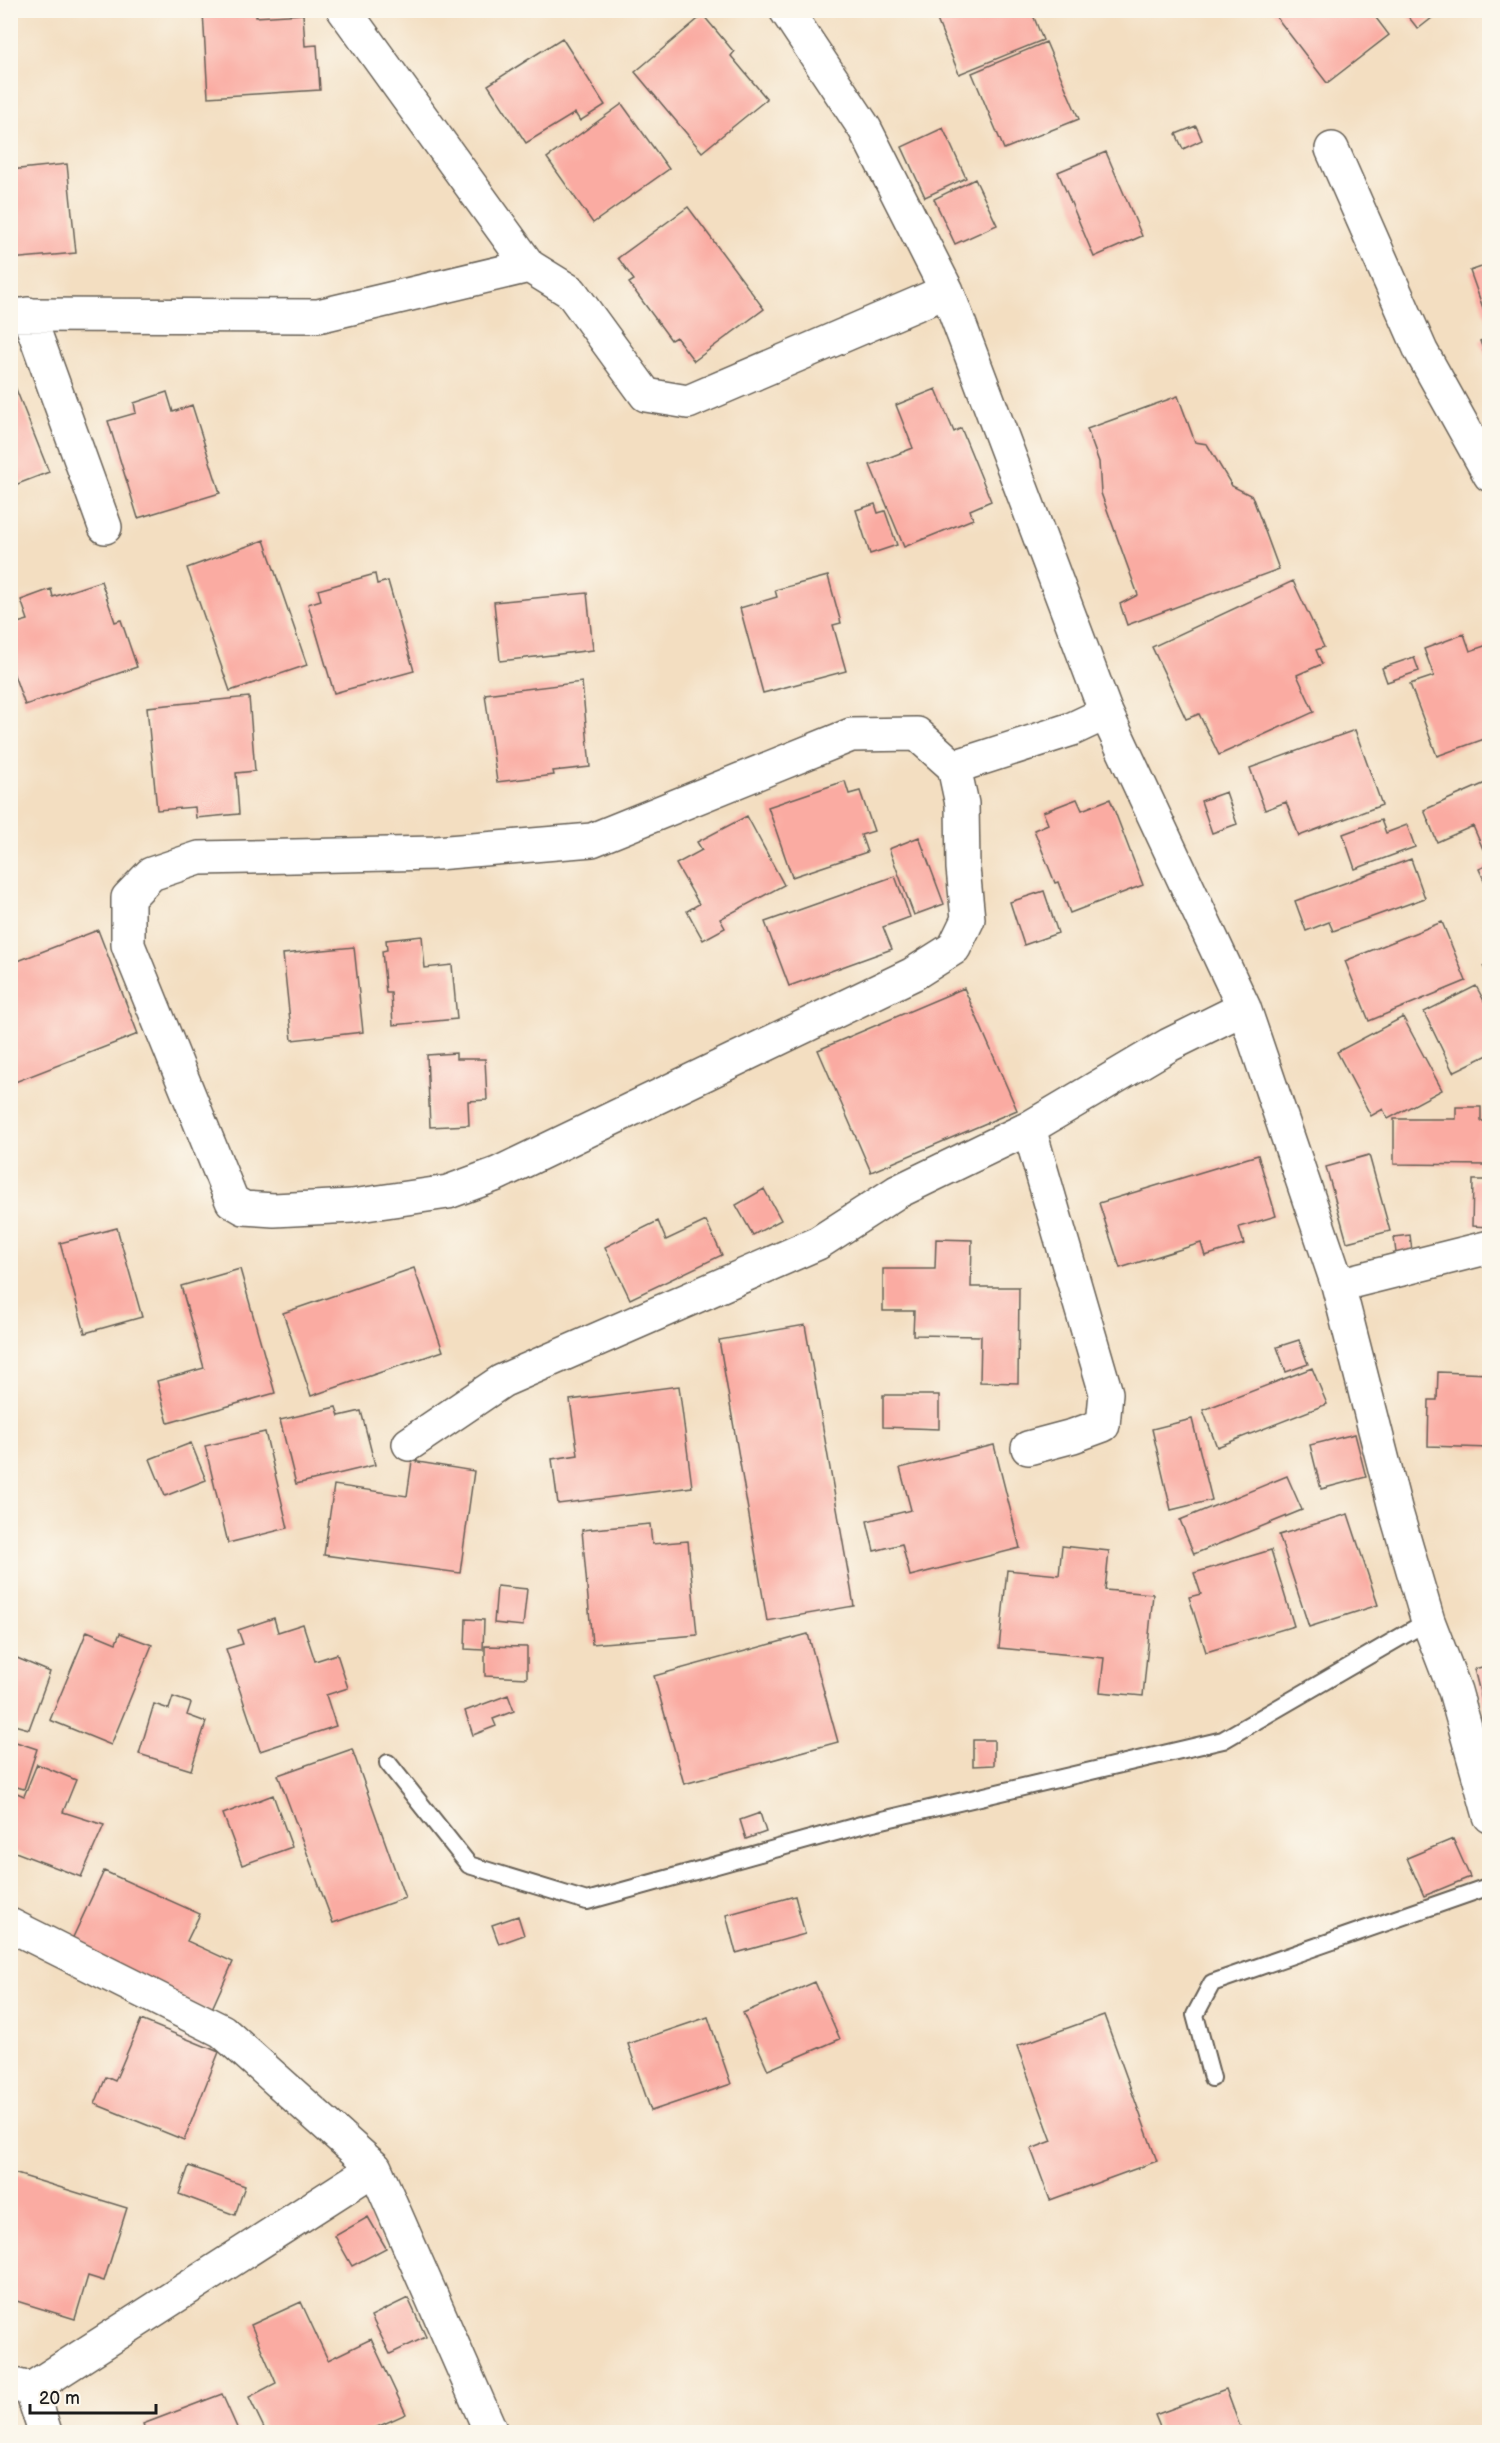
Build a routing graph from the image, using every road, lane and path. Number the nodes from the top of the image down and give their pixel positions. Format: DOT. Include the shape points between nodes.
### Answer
graph roads {
  1 [pos="344,10"];
  2 [pos="786,10"];
  3 [pos="1332,150"];
  4 [pos="529,266"];
  5 [pos="947,291"];
  6 [pos="19,314"];
  7 [pos="1490,475"];
  8 [pos="105,527"];
  9 [pos="1106,713"];
  10 [pos="954,767"];
  11 [pos="1244,1008"];
  12 [pos="1029,1128"];
  13 [pos="1490,1247"];
  14 [pos="1338,1285"];
  15 [pos="409,1444"];
  16 [pos="1028,1448"];
  17 [pos="1428,1622"];
  18 [pos="388,1763"];
  19 [pos="1488,1809"];
  20 [pos="1490,1886"];
  21 [pos="10,1925"];
  22 [pos="1212,2078"];
  23 [pos="375,2168"];
  24 [pos="21,2387"];
  25 [pos="45,2433"];
  26 [pos="491,2433"];
  1 -- 4 [label="street"];
  2 -- 5 [label="street" via="865,129"];
  3 -- 7 [label="street" via="1421,351"];
  4 -- 5 [label="street" via="571,292 646,395 688,402"];
  4 -- 6 [label="street" via="318,316"];
  5 -- 9 [label="street"];
  6 -- 8 [label="street"];
  9 -- 10 [label="street" via="1072,729"];
  9 -- 11 [label="street"];
  10 -- 10 [label="street" via="962,804 968,919 954,948 913,974 849,1005 497,1174 448,1192 352,1206 297,1209 244,1208 232,1201 128,945 128,898 151,874 199,858 436,853 592,840 851,735 917,734"];
  11 -- 12 [label="street" via="1169,1046"];
  11 -- 14 [label="street"];
  12 -- 15 [label="street" via="897,1192 818,1243 501,1381"];
  12 -- 16 [label="street" via="1106,1393 1103,1425"];
  13 -- 14 [label="street"];
  14 -- 17 [label="street"];
  17 -- 18 [label="lane" via="1224,1740 861,1825 587,1901 469,1865"];
  17 -- 19 [label="street" via="1455,1691"];
  20 -- 22 [label="lane" via="1212,1983 1195,2014"];
  21 -- 23 [label="street" via="222,2031"];
  23 -- 24 [label="street"];
  23 -- 26 [label="street"];
  24 -- 25 [label="street"];
}
